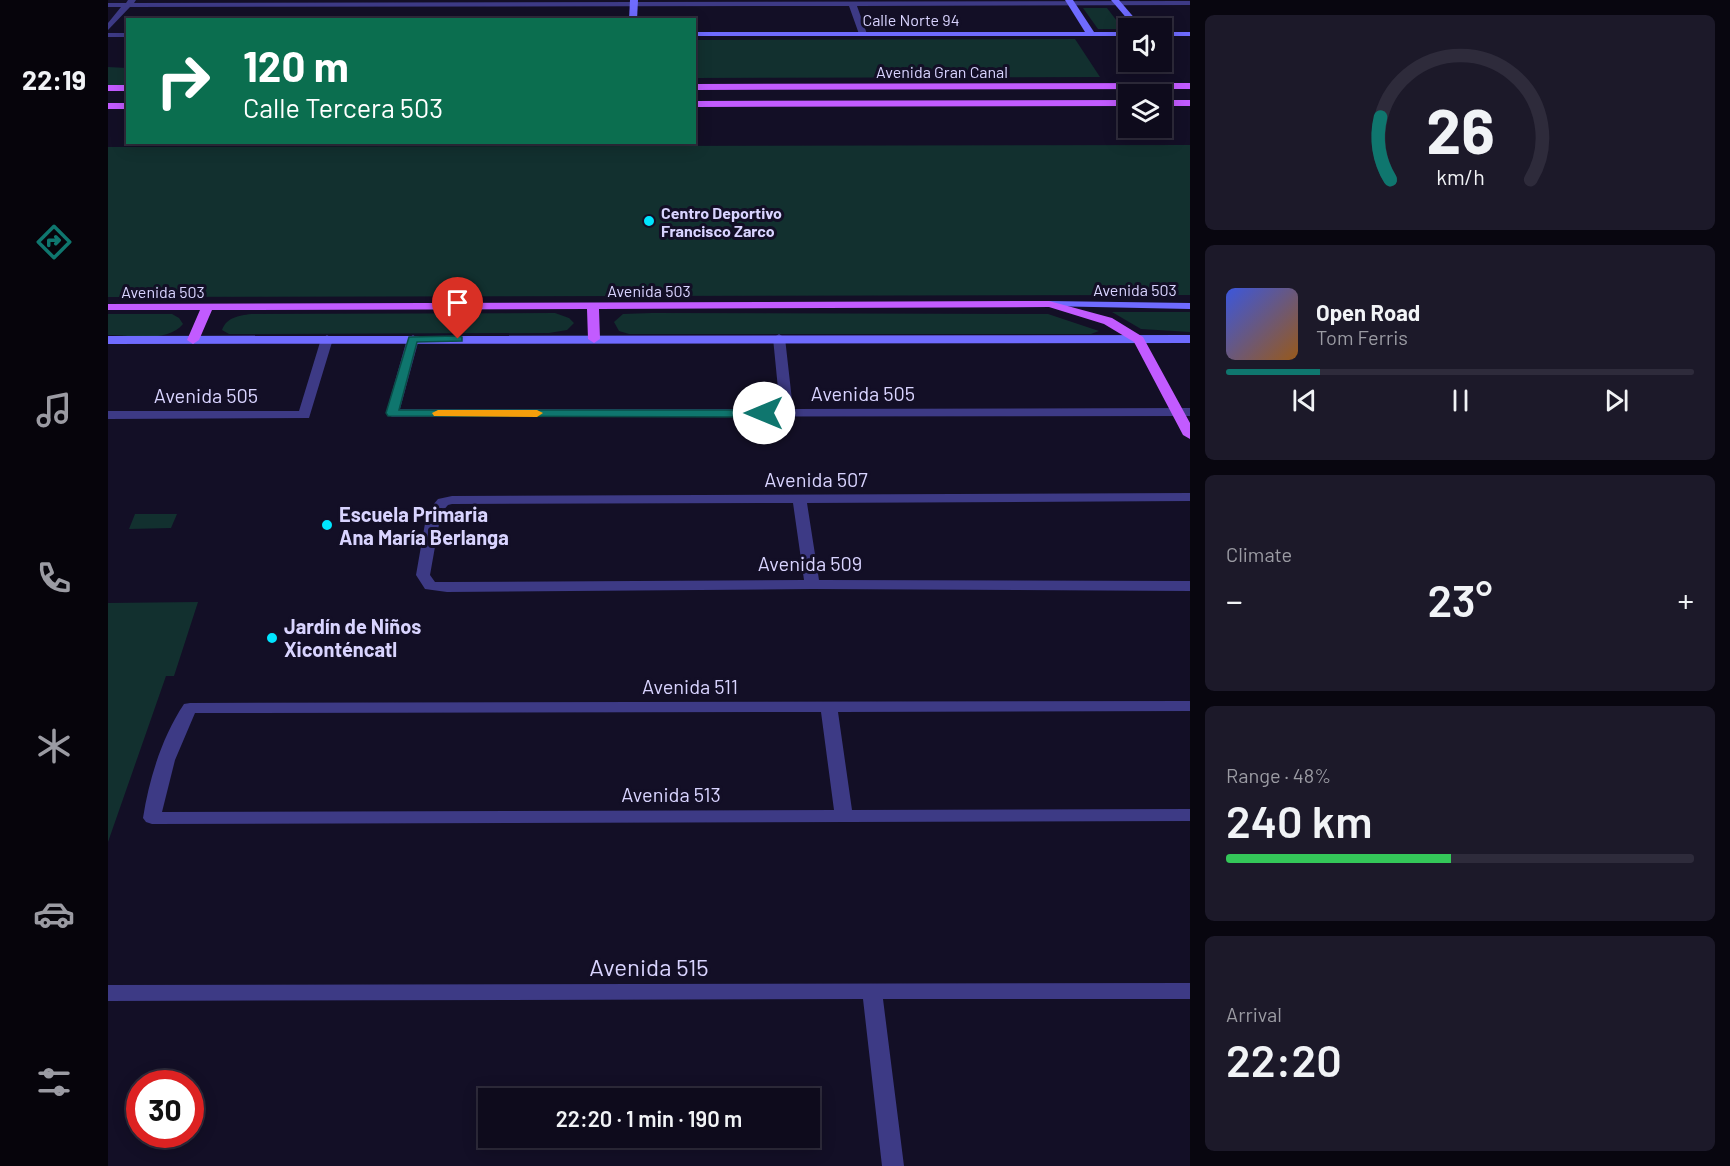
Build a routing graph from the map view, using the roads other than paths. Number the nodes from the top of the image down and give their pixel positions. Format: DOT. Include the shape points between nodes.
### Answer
graph roads {
  1 [pos="1116,1"];
  2 [pos="634,2"];
  3 [pos="852,2"];
  4 [pos="1070,2"];
  5 [pos="130,3"];
  6 [pos="1190,3"];
  7 [pos="108,6"];
  8 [pos="375,6"];
  9 [pos="633,18"];
  10 [pos="1130,18"];
  11 [pos="108,28"];
  12 [pos="696,34"];
  13 [pos="863,34"];
  14 [pos="1091,34"];
  15 [pos="1118,34"];
  16 [pos="1172,34"];
  17 [pos="1190,34"];
  18 [pos="108,35"];
  19 [pos="126,35"];
  20 [pos="1190,86"];
  21 [pos="696,87"];
  22 [pos="108,88"];
  23 [pos="126,88"];
  24 [pos="1118,103"];
  25 [pos="1172,103"];
  26 [pos="1190,103"];
  27 [pos="696,104"];
  28 [pos="108,106"];
  29 [pos="126,106"];
  30 [pos="1049,304"];
  31 [pos="1190,306"];
  32 [pos="108,307"];
  33 [pos="593,307"];
  34 [pos="207,308"];
  35 [pos="779,338"];
  36 [pos="327,339"];
  37 [pos="413,339"];
  38 [pos="594,339"];
  39 [pos="1190,339"];
  40 [pos="108,340"];
  41 [pos="193,340"];
  42 [pos="1138,340"];
  43 [pos="1184,412"];
  44 [pos="787,413"];
  45 [pos="108,415"];
  46 [pos="1190,435"];
  47 [pos="1190,496"];
  48 [pos="799,498"];
  49 [pos="812,584"];
  50 [pos="430,586"];
  51 [pos="1190,586"];
  52 [pos="829,706"];
  53 [pos="1190,706"];
  54 [pos="1190,815"];
  55 [pos="844,816"];
  56 [pos="152,818"];
  57 [pos="872,991"];
  58 [pos="1190,991"];
  59 [pos="108,993"];
  60 [pos="893,1166"];
  1 -- 4 [label="street"];
  1 -- 6 [label="street"];
  1 -- 10 [label="street"];
  2 -- 3 [label="street"];
  2 -- 8 [label="street"];
  2 -- 9 [label="street"];
  3 -- 4 [label="street"];
  3 -- 13 [label="street"];
  4 -- 14 [label="street"];
  5 -- 7 [label="street"];
  5 -- 8 [label="street"];
  5 -- 11 [label="street"];
  12 -- 13 [label="street, Calle Norte 94"];
  13 -- 14 [label="street, Calle Norte 94"];
  14 -- 15 [label="street, Calle Norte 94"];
  16 -- 17 [label="street"];
  18 -- 19 [label="street"];
  20 -- 21 [label="main road, Avenida Gran Canal"];
  22 -- 23 [label="main road"];
  24 -- 27 [label="main road, Avenida Gran Canal"];
  25 -- 26 [label="main road"];
  28 -- 29 [label="main road"];
  30 -- 31 [label="street, Avenida 503"];
  30 -- 33 [label="main road, Avenida 503"];
  30 -- 42 [label="main road" via="1108,321"];
  32 -- 34 [label="main road, Avenida 503"];
  33 -- 34 [label="main road, Avenida 503"];
  33 -- 38 [label="main road"];
  34 -- 41 [label="main road"];
  35 -- 38 [label="street"];
  35 -- 42 [label="street"];
  35 -- 44 [label="street"];
  36 -- 37 [label="street"];
  36 -- 41 [label="street"];
  36 -- 45 [label="street, Avenida 505" via="304,415"];
  37 -- 38 [label="street"];
  37 -- 44 [label="street, Avenida 505" via="392,413"];
  39 -- 42 [label="street"];
  40 -- 41 [label="street"];
  42 -- 43 [label="main road"];
  43 -- 44 [label="street, Avenida 505"];
  43 -- 46 [label="main road"];
  47 -- 48 [label="street, Avenida 507"];
  48 -- 49 [label="street"];
  48 -- 50 [label="street, Avenida 507" via="443,502 434,512 423,575"];
  49 -- 50 [label="street, Avenida 509"];
  49 -- 51 [label="street, Avenida 509"];
  52 -- 53 [label="street, Avenida 511"];
  52 -- 55 [label="street"];
  52 -- 56 [label="street, Avenida 511" via="190,708 155,795"];
  54 -- 55 [label="street, Avenida 513"];
  55 -- 56 [label="street, Avenida 513"];
  57 -- 58 [label="street, Avenida 515"];
  57 -- 59 [label="street, Avenida 515"];
  57 -- 60 [label="street"];
}
